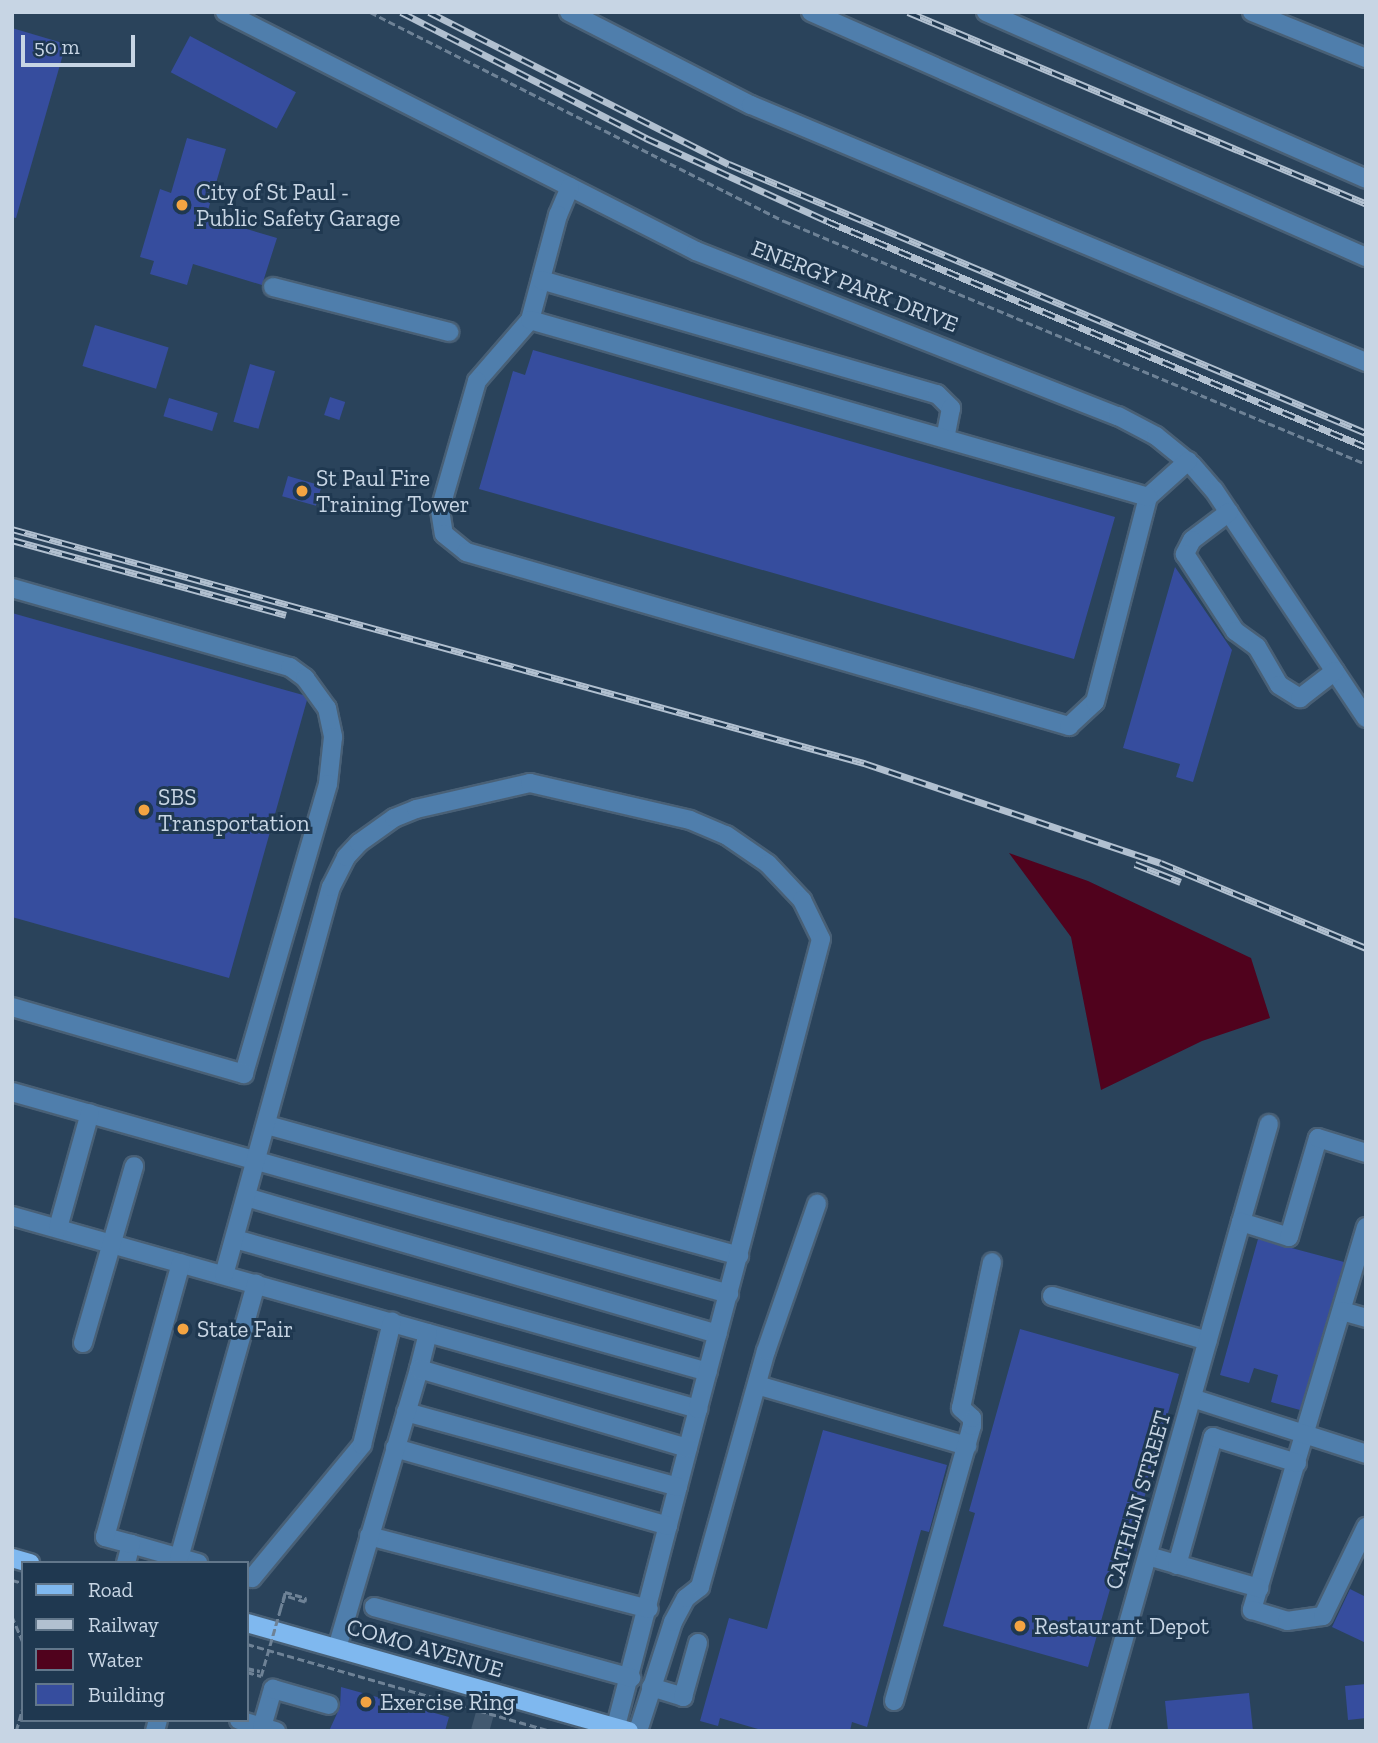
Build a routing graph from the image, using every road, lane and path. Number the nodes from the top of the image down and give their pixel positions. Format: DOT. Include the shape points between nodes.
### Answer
graph roads {
  1 [pos="225,12"];
  2 [pos="370,12"];
  3 [pos="569,12"];
  4 [pos="811,12"];
  5 [pos="1252,12"];
  6 [pos="988,13"];
  7 [pos="1366,58"];
  8 [pos="1366,179"];
  9 [pos="570,187"];
  10 [pos="1366,257"];
  11 [pos="541,280"];
  12 [pos="273,287"];
  13 [pos="530,320"];
  14 [pos="449,332"];
  15 [pos="1366,362"];
  16 [pos="945,438"];
  17 [pos="1188,461"];
  18 [pos="1366,464"];
  19 [pos="1148,496"];
  20 [pos="1228,512"];
  21 [pos="12,588"];
  22 [pos="1335,671"];
  23 [pos="1366,718"];
  24 [pos="12,1007"];
  25 [pos="12,1092"];
  26 [pos="90,1114"];
  27 [pos="1269,1124"];
  28 [pos="267,1125"];
  29 [pos="1366,1153"];
  30 [pos="256,1160"];
  31 [pos="134,1166"];
  32 [pos="246,1197"];
  33 [pos="817,1204"];
  34 [pos="12,1216"];
  35 [pos="1241,1222"];
  36 [pos="1366,1227"];
  37 [pos="58,1228"];
  38 [pos="234,1239"];
  39 [pos="112,1244"];
  40 [pos="739,1256"];
  41 [pos="992,1262"];
  42 [pos="181,1263"];
  43 [pos="225,1275"];
  44 [pos="256,1284"];
  45 [pos="729,1294"];
  46 [pos="1052,1296"];
  47 [pos="1342,1311"];
  48 [pos="1366,1318"];
  49 [pos="392,1322"];
  50 [pos="429,1333"];
  51 [pos="718,1334"];
  52 [pos="1208,1340"];
  53 [pos="83,1343"];
  54 [pos="419,1369"];
  55 [pos="708,1372"];
  56 [pos="757,1385"];
  57 [pos="1192,1398"];
  58 [pos="698,1409"];
  59 [pos="406,1412"];
  60 [pos="1306,1436"];
  61 [pos="967,1446"];
  62 [pos="395,1448"];
  63 [pos="688,1448"];
  64 [pos="1366,1454"];
  65 [pos="1297,1463"];
  66 [pos="678,1487"];
  67 [pos="668,1526"];
  68 [pos="1366,1527"];
  69 [pos="369,1536"];
  70 [pos="131,1544"];
  71 [pos="1147,1556"];
  72 [pos="180,1558"];
  73 [pos="127,1561"];
  74 [pos="191,1561"];
  75 [pos="1177,1564"];
  76 [pos="248,1577"];
  77 [pos="1259,1588"];
  78 [pos="282,1606"];
  79 [pos="374,1607"];
  80 [pos="649,1609"];
  81 [pos="12,1616"];
  82 [pos="248,1623"];
  83 [pos="21,1637"];
  84 [pos="698,1643"];
  85 [pos="248,1644"];
  86 [pos="337,1648"];
  87 [pos="248,1670"];
  88 [pos="248,1670"];
  89 [pos="260,1671"];
  90 [pos="631,1678"];
  91 [pos="650,1688"];
  92 [pos="894,1701"];
  93 [pos="329,1705"];
  94 [pos="21,1714"];
  95 [pos="246,1722"];
  96 [pos="269,1729"];
  97 [pos="623,1729"];
  98 [pos="16,1731"];
  99 [pos="550,1731"];
  100 [pos="638,1731"];
  101 [pos="1098,1731"];
  1 -- 9 [label="street, ENERGY PARK DRIVE"];
  2 -- 18 [label="path" via="784,221"];
  3 -- 15 [label="street" via="751,105"];
  4 -- 10 [label="street"];
  5 -- 7 [label="street"];
  6 -- 8 [label="street"];
  9 -- 11 [label="street"];
  9 -- 17 [label="street, ENERGY PARK DRIVE" via="696,251 1118,416 1156,436"];
  11 -- 13 [label="street"];
  11 -- 16 [label="street" via="937,394 951,408"];
  12 -- 14 [label="street"];
  13 -- 16 [label="street"];
  13 -- 19 [label="street" via="477,381 440,510 440,524 449,543 466,552 1041,721 1069,726 1095,702"];
  16 -- 19 [label="street"];
  17 -- 19 [label="street"];
  17 -- 20 [label="street, ENERGY PARK DRIVE"];
  20 -- 22 [label="street, ENERGY PARK DRIVE"];
  20 -- 22 [label="street" via="1192,540 1185,554 1235,631 1257,647 1279,685 1300,698"];
  21 -- 24 [label="street" via="290,667 305,677 327,708 333,737 328,784 244,1074"];
  22 -- 23 [label="street, ENERGY PARK DRIVE"];
  25 -- 26 [label="street"];
  26 -- 30 [label="street"];
  26 -- 37 [label="street"];
  27 -- 35 [label="street, CATHLIN STREET"];
  28 -- 30 [label="street"];
  28 -- 40 [label="street"];
  28 -- 40 [label="street" via="331,887 346,857 375,830 416,809 530,783 690,820 726,835 768,864 802,900 821,939"];
  29 -- 35 [label="street" via="1318,1138 1289,1237"];
  30 -- 32 [label="street"];
  30 -- 45 [label="street"];
  31 -- 39 [label="street"];
  32 -- 38 [label="street"];
  32 -- 51 [label="street"];
  33 -- 56 [label="street"];
  34 -- 37 [label="street"];
  35 -- 52 [label="street, CATHLIN STREET"];
  36 -- 47 [label="street"];
  37 -- 39 [label="street"];
  38 -- 43 [label="street"];
  38 -- 55 [label="street"];
  39 -- 42 [label="street"];
  39 -- 53 [label="street"];
  40 -- 45 [label="street"];
  41 -- 61 [label="street" via="961,1408 972,1418"];
  42 -- 43 [label="street"];
  42 -- 70 [label="street" via="104,1537"];
  43 -- 44 [label="street"];
  44 -- 49 [label="street"];
  44 -- 72 [label="street"];
  45 -- 51 [label="street"];
  46 -- 52 [label="street"];
  47 -- 48 [label="street"];
  47 -- 60 [label="street"];
  49 -- 50 [label="street"];
  49 -- 76 [label="street" via="362,1445 252,1578"];
  50 -- 54 [label="street"];
  50 -- 58 [label="street"];
  51 -- 55 [label="street"];
  52 -- 57 [label="street, CATHLIN STREET"];
  54 -- 59 [label="street"];
  54 -- 63 [label="street"];
  55 -- 58 [label="street"];
  56 -- 61 [label="street"];
  56 -- 91 [label="street" via="699,1587 686,1598 674,1622"];
  57 -- 60 [label="street"];
  57 -- 71 [label="street, CATHLIN STREET"];
  58 -- 63 [label="street"];
  59 -- 62 [label="street"];
  59 -- 66 [label="street"];
  60 -- 64 [label="street"];
  60 -- 65 [label="street"];
  61 -- 92 [label="street"];
  62 -- 67 [label="street"];
  62 -- 69 [label="street"];
  63 -- 66 [label="street"];
  65 -- 75 [label="street" via="1213,1437"];
  65 -- 77 [label="street"];
  66 -- 67 [label="street"];
  67 -- 80 [label="street"];
  68 -- 77 [label="street" via="1323,1616 1287,1620 1252,1610"];
  69 -- 80 [label="street"];
  69 -- 86 [label="street"];
  70 -- 72 [label="street"];
  70 -- 73 [label="street"];
  71 -- 75 [label="street"];
  71 -- 101 [label="street, CATHLIN STREET"];
  72 -- 74 [label="street"];
  75 -- 77 [label="street"];
  78 -- 87 [label="path, bridge" via="288,1597 305,1602 306,1598 285,1592 261,1676"];
  79 -- 90 [label="street"];
  80 -- 90 [label="street"];
  81 -- 83 [label="path"];
  82 -- 86 [label="main road, COMO AVENUE"];
  84 -- 91 [label="street" via="683,1697"];
  85 -- 99 [label="path"];
  86 -- 97 [label="main road, COMO AVENUE"];
  88 -- 89 [label="path, bridge"];
  90 -- 97 [label="street"];
  91 -- 100 [label="street"];
  93 -- 96 [label="street" via="273,1689"];
  94 -- 98 [label="path"];
  95 -- 96 [label="street"];
}
